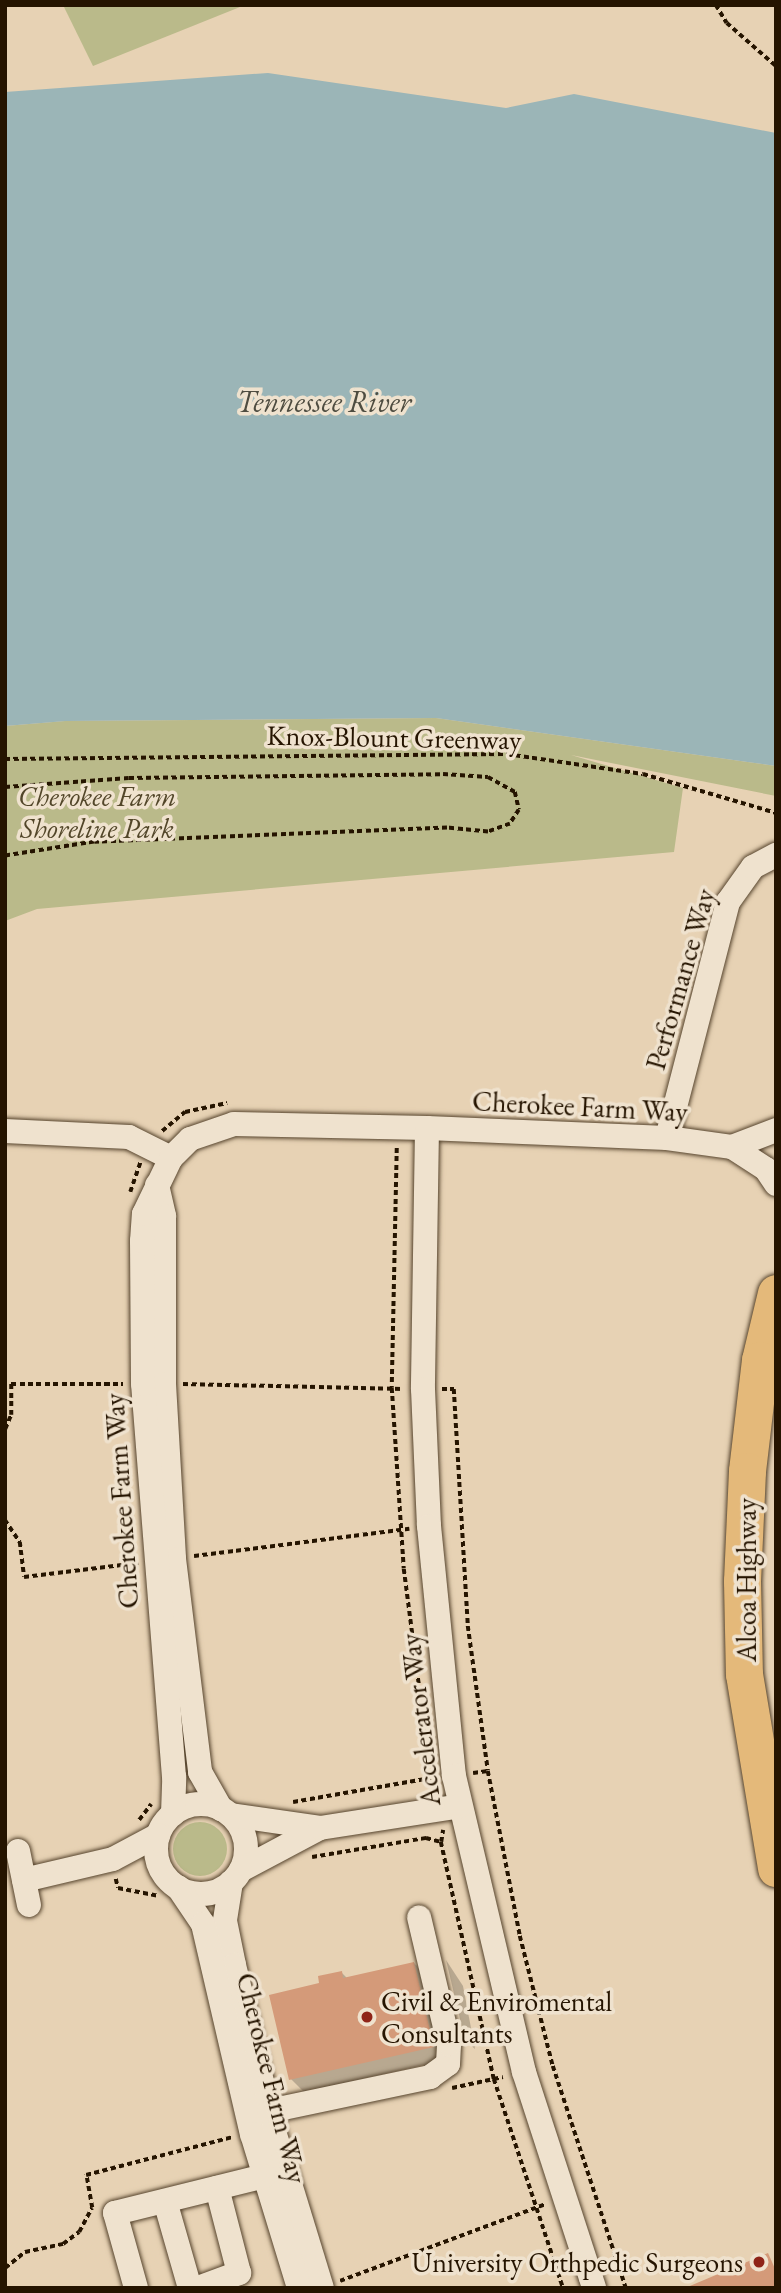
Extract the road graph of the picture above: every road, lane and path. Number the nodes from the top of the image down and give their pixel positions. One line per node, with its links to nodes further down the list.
1 (716, 5): 2 (path)
2 (776, 66)
3 (5, 760): 5 (path, Knox-Blount Greenway)
4 (5, 787): 7 (path)
5 (776, 813)
6 (776, 855): 13 (street, Performance Way)
7 (5, 856)
8 (237, 1103): 15 (path)
9 (401, 1127): 10 (street, Cherokee Farm Way); 15 (street, Cherokee Farm Way); 20 (path)
10 (427, 1128): 13 (street, Cherokee Farm Way); 21 (street, Accelerator Way)
11 (776, 1130): 14 (street, Cherokee Farm Way)
12 (5, 1131): 15 (street)
13 (667, 1138): 14 (street, Cherokee Farm Way)
14 (732, 1147): 16 (street, Cherokee Farm Way)
15 (161, 1152): 17 (path); 19 (street, Cherokee Farm Way)
16 (776, 1184)
17 (130, 1194)
18 (776, 1293): 36 (highway, Alcoa Highway)
19 (136, 1384): 20 (path); 22 (path); 26 (street, Cherokee Farm Way)
20 (392, 1388): 21 (path); 25 (path)
21 (423, 1389): 24 (street, Accelerator Way); 46 (path)
22 (5, 1429)
23 (5, 1520): 26 (path)
24 (429, 1527): 25 (path); 27 (street, Accelerator Way)
25 (400, 1530): 26 (path); 27 (path)
26 (146, 1562): 28 (street, Cherokee Farm Way); 29 (street, Cherokee Farm Way)
27 (450, 1807): 30 (street); 32 (path); 47 (street, Accelerator Way)
28 (226, 1812): 29 (street); 30 (street); 37 (street)
29 (173, 1814): 31 (street)
30 (320, 1828): 37 (street)
31 (158, 1835): 34 (street); 39 (street)
32 (441, 1842): 35 (path); 49 (path)
33 (18, 1851): 38 (street)
34 (113, 1859): 38 (street); 39 (street)
35 (299, 1859)
36 (776, 1868)
37 (236, 1876): 39 (street); 42 (street, Cherokee Farm Way)
38 (24, 1880): 40 (street)
39 (172, 1882): 44 (street, Cherokee Farm Way)
40 (29, 1905)
41 (419, 1917): 42 (street)
42 (269, 2111): 51 (street, Cherokee Farm Way)
43 (86, 2175): 50 (path)
44 (265, 2176): 45 (street); 55 (street, Cherokee Farm Way)
45 (218, 2188): 48 (street); 54 (street)
46 (591, 2189): 47 (path); 58 (path)
47 (562, 2198): 49 (path); 57 (street, Accelerator Way)
48 (164, 2201): 52 (street); 53 (street)
49 (534, 2209): 51 (path); 56 (path)
50 (5, 2268)
51 (328, 2286)
52 (136, 2288)
53 (190, 2288)
54 (198, 2288)
55 (299, 2288)
56 (563, 2288)
57 (594, 2288)
58 (626, 2288)

